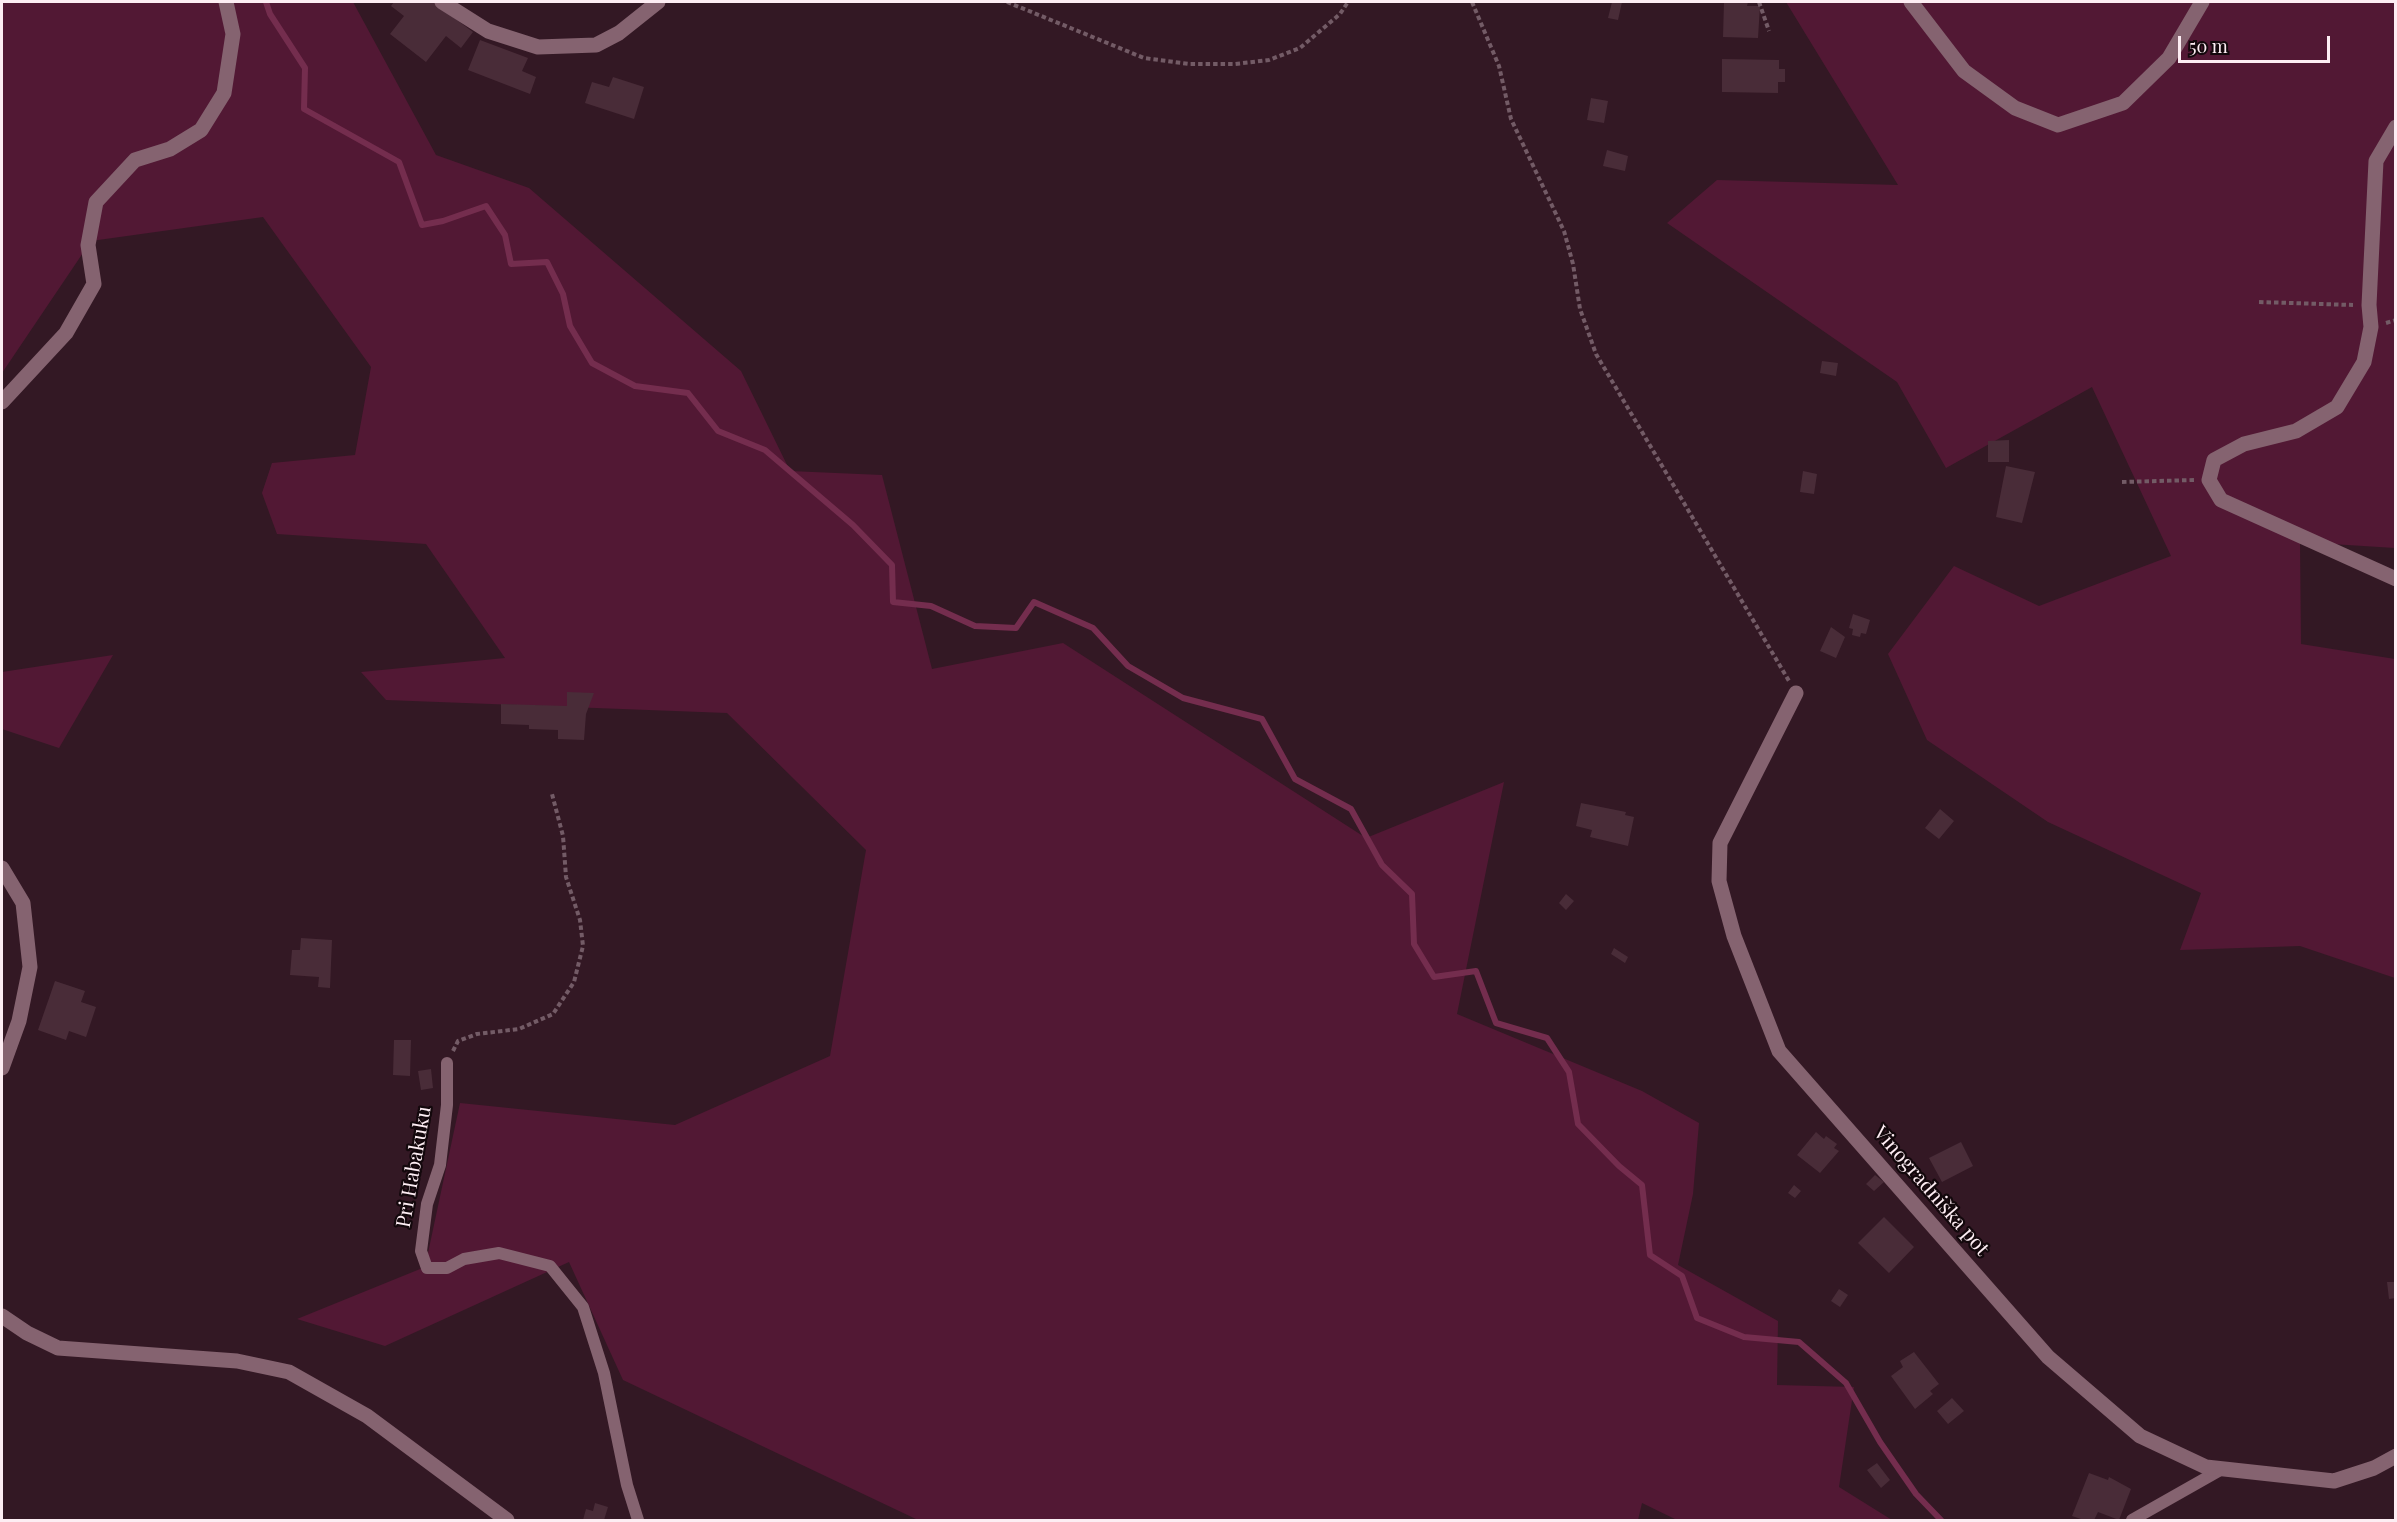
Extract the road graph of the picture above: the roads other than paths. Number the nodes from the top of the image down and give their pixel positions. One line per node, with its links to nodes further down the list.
1 (226, 2): 7 (street)
2 (442, 2): 3 (street)
3 (658, 2)
4 (1911, 2): 5 (street)
5 (2202, 2)
6 (2396, 127): 8 (street)
7 (2, 402)
8 (2396, 579)
9 (1796, 693): 15 (street, Vinogradniška pot)
10 (2, 868): 12 (street)
11 (447, 1063): 17 (lane, Pri Habakuku)
12 (2, 1068)
13 (2, 1316): 16 (street)
14 (2396, 1456): 15 (street, Vinogradniška pot)
15 (2222, 1469): 18 (lane)
16 (507, 1521)
17 (638, 1521)
18 (2132, 1521)

